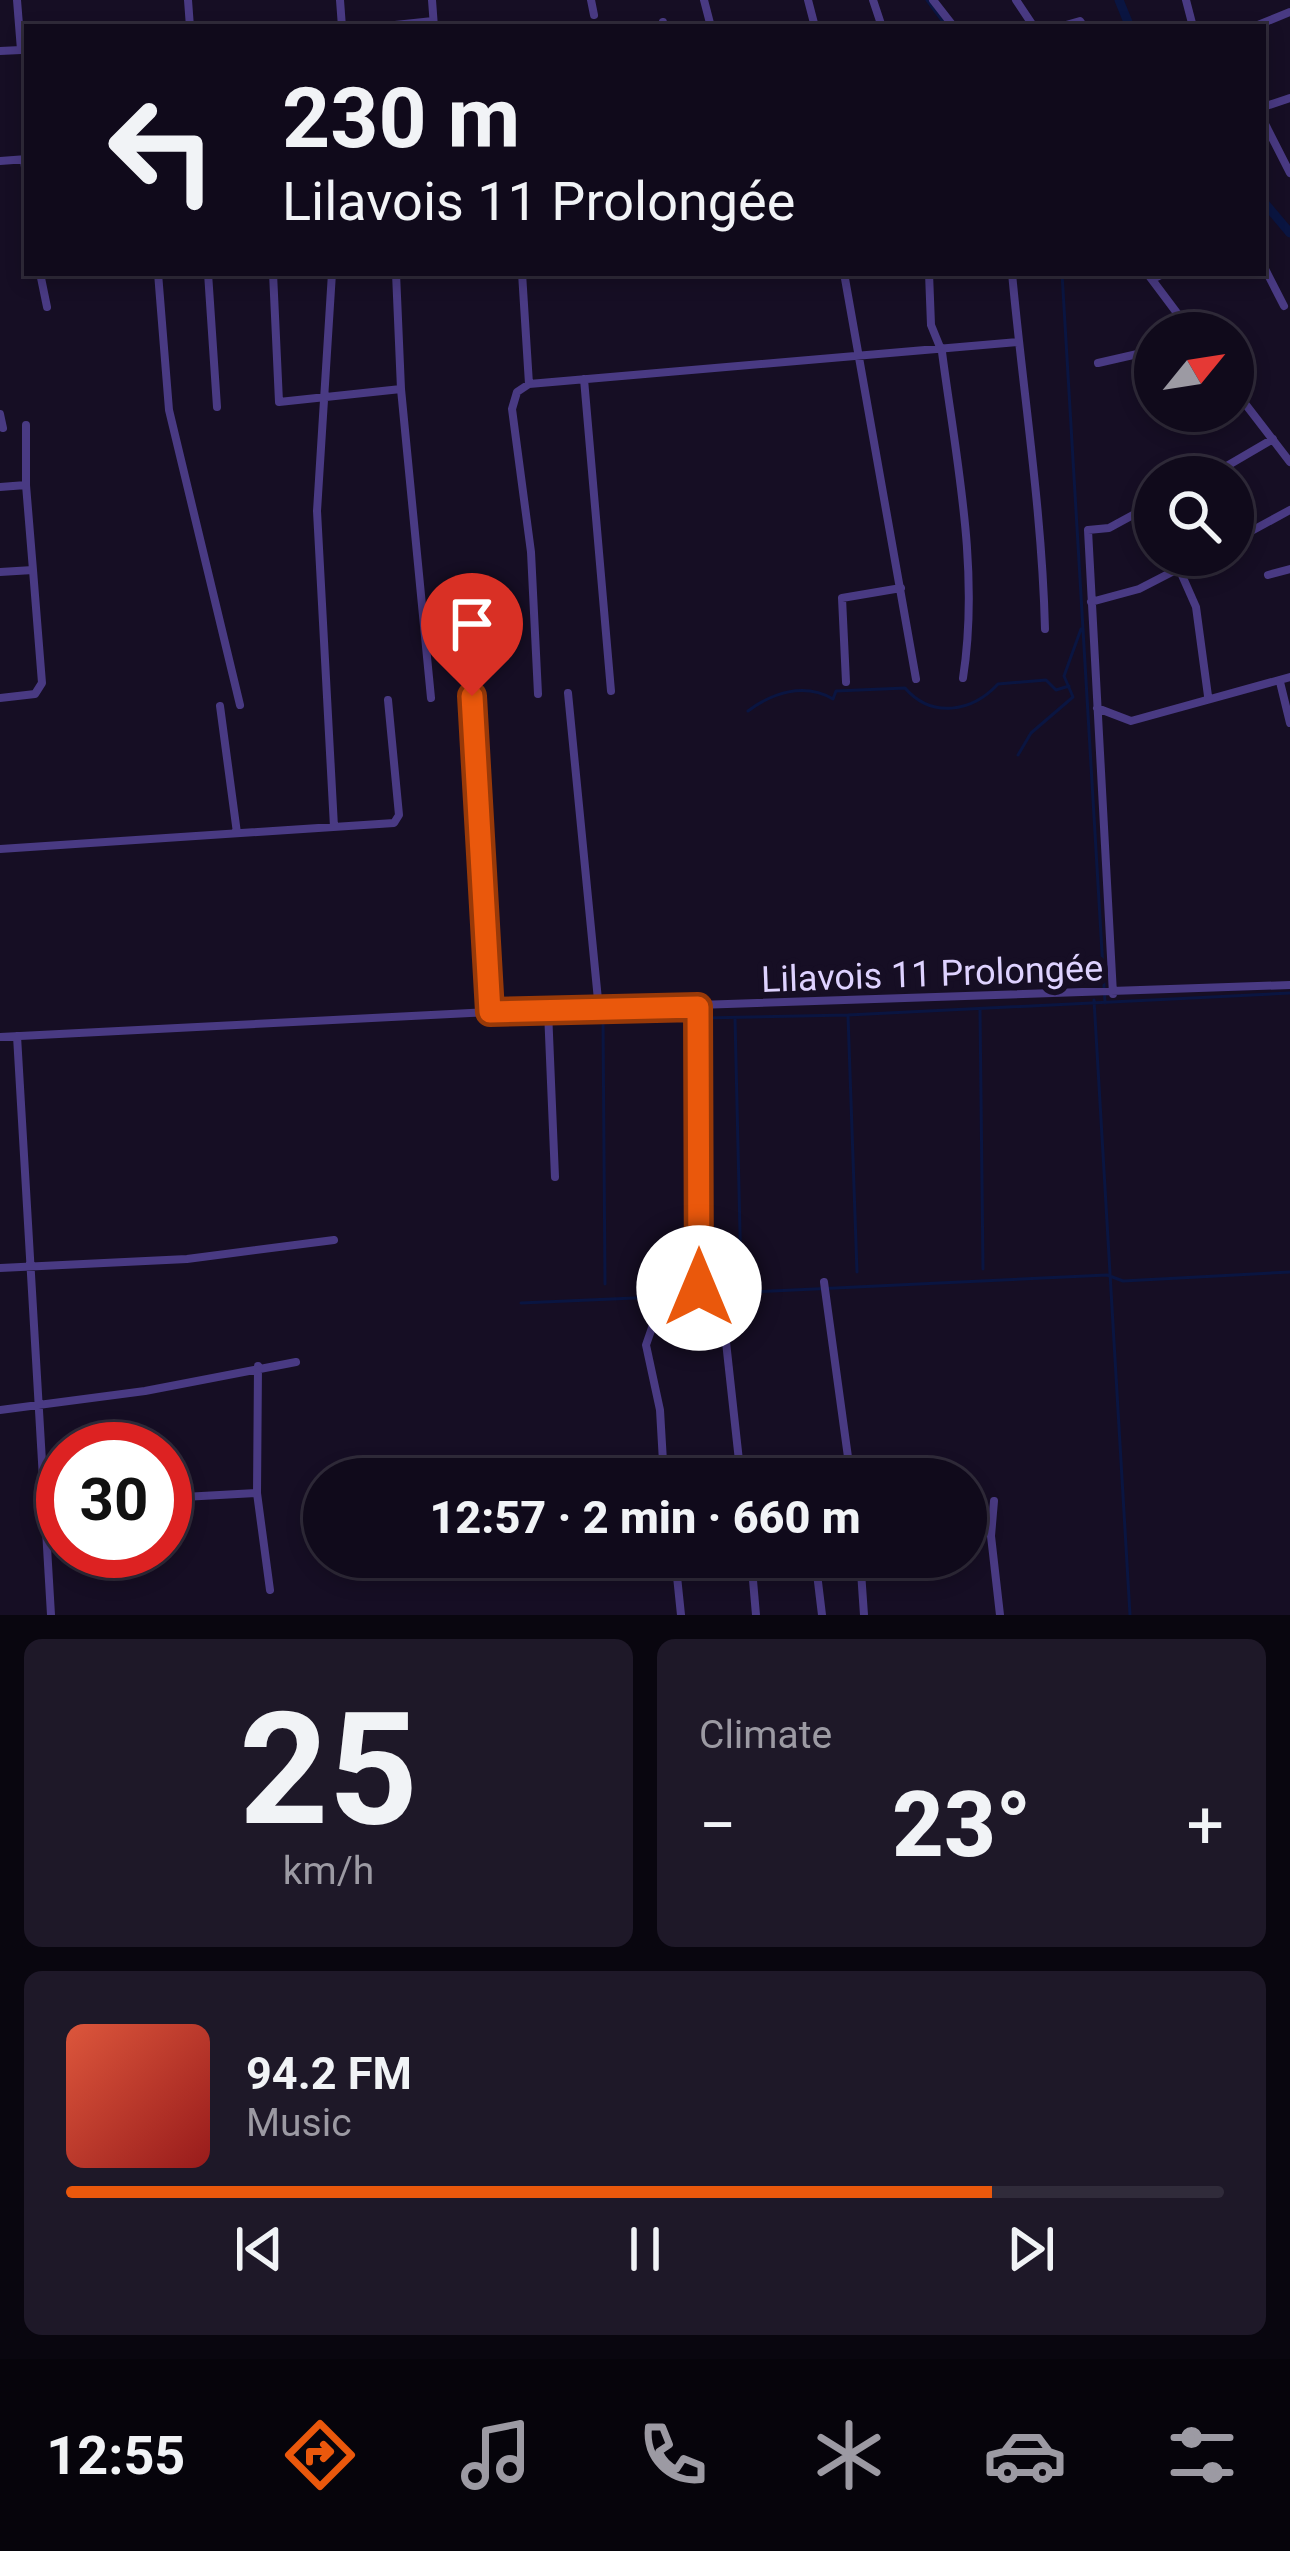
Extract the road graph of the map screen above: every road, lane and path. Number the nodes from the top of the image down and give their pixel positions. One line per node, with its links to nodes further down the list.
1 (17, 0): 10 (street)
2 (433, 0): 7 (street)
3 (591, 0): 6 (street)
4 (933, 0): 8 (street)
5 (1290, 12): 9 (street)
6 (594, 15)
7 (433, 24)
8 (952, 24)
9 (1260, 24)
10 (0, 51)
11 (1266, 126): 12 (street)
12 (1290, 173)
13 (1266, 271): 25 (street)
14 (41, 276): 26 (street)
15 (158, 276): 71 (street)
16 (208, 276): 37 (street)
17 (273, 276): 36 (street)
18 (332, 276): 36 (street)
19 (395, 276): 35 (street)
20 (522, 276): 34 (street)
21 (845, 276): 30 (street)
22 (929, 276): 29 (street)
23 (1012, 276): 28 (street)
24 (1150, 276): 27 (street)
25 (1283, 306)
26 (47, 307)
27 (1177, 312)
28 (1018, 342): 29 (street); 58 (street)
29 (943, 352): 30 (street); 59 (street)
30 (858, 353): 33 (street); 56 (street)
31 (1134, 355): 32 (street)
32 (1098, 364)
33 (584, 379): 34 (street); 63 (street)
34 (529, 384): 65 (street)
35 (401, 389): 36 (street); 69 (street)
36 (327, 395): 75 (street)
37 (217, 407)
38 (0, 414): 41 (street)
39 (1254, 415): 42 (street)
40 (26, 424): 45 (street)
41 (3, 428)
42 (1273, 439): 43 (street); 44 (street)
43 (1244, 456)
44 (1290, 462)
45 (26, 484): 46 (street); 51 (street)
46 (0, 487)
47 (1290, 510): 49 (street)
48 (1134, 514): 57 (street)
49 (1254, 530)
50 (1290, 569): 53 (street)
51 (33, 571): 52 (street); 68 (street)
52 (0, 572)
53 (1268, 575)
54 (1163, 576): 57 (street)
55 (1181, 576): 67 (street)
56 (901, 588): 60 (street); 62 (street)
57 (1091, 602): 73 (street)
58 (1046, 629)
59 (963, 677)
60 (916, 680)
61 (1285, 680): 67 (street); 74 (street)
62 (846, 682)
63 (611, 691)
64 (568, 693): 81 (street)
65 (538, 694)
66 (472, 696): 83 (street)
67 (1208, 696): 73 (street)
68 (0, 698)
69 (431, 698)
70 (388, 700): 75 (street)
71 (240, 705)
72 (220, 706): 76 (street)
73 (1097, 708): 79 (street)
74 (1290, 723)
75 (334, 827): 76 (street)
76 (237, 833): 77 (street)
77 (0, 849)
78 (1290, 985): 79 (street, Lilavois 11 Prolongée)
79 (1113, 994): 80 (street, Lilavois 11 Prolongée)
80 (698, 1007): 81 (street, Lilavois 11 Prolongée); 91 (street)
81 (598, 1010): 82 (street, Lilavois 11 Prolongée)
82 (548, 1011): 83 (street, Lilavois 11 Prolongée); 86 (street)
83 (490, 1012): 84 (street, Lilavois 11 Prolongée)
84 (16, 1036): 85 (street, Lilavois 11 Prolongée); 88 (street)
85 (0, 1037)
86 (555, 1177)
87 (334, 1240): 88 (street)
88 (27, 1267): 89 (street); 96 (street)
89 (0, 1268)
90 (824, 1282): 101 (street)
91 (699, 1288)
92 (720, 1288): 100 (street)
93 (665, 1290): 99 (street)
94 (296, 1362): 95 (street)
95 (258, 1366): 96 (street); 102 (street)
96 (36, 1403): 97 (street); 98 (street)
97 (0, 1410)
98 (38, 1422)
99 (662, 1458)
100 (739, 1458)
101 (848, 1458)
102 (256, 1493): 103 (street); 110 (street)
103 (192, 1497)
104 (994, 1501): 116 (street)
105 (50, 1578): 111 (street)
106 (677, 1578): 112 (street)
107 (753, 1578): 113 (street)
108 (818, 1578): 114 (street)
109 (861, 1578): 115 (street)
110 (270, 1590)
111 (51, 1615)
112 (681, 1615)
113 (756, 1615)
114 (822, 1615)
115 (864, 1615)
116 (1000, 1615)

